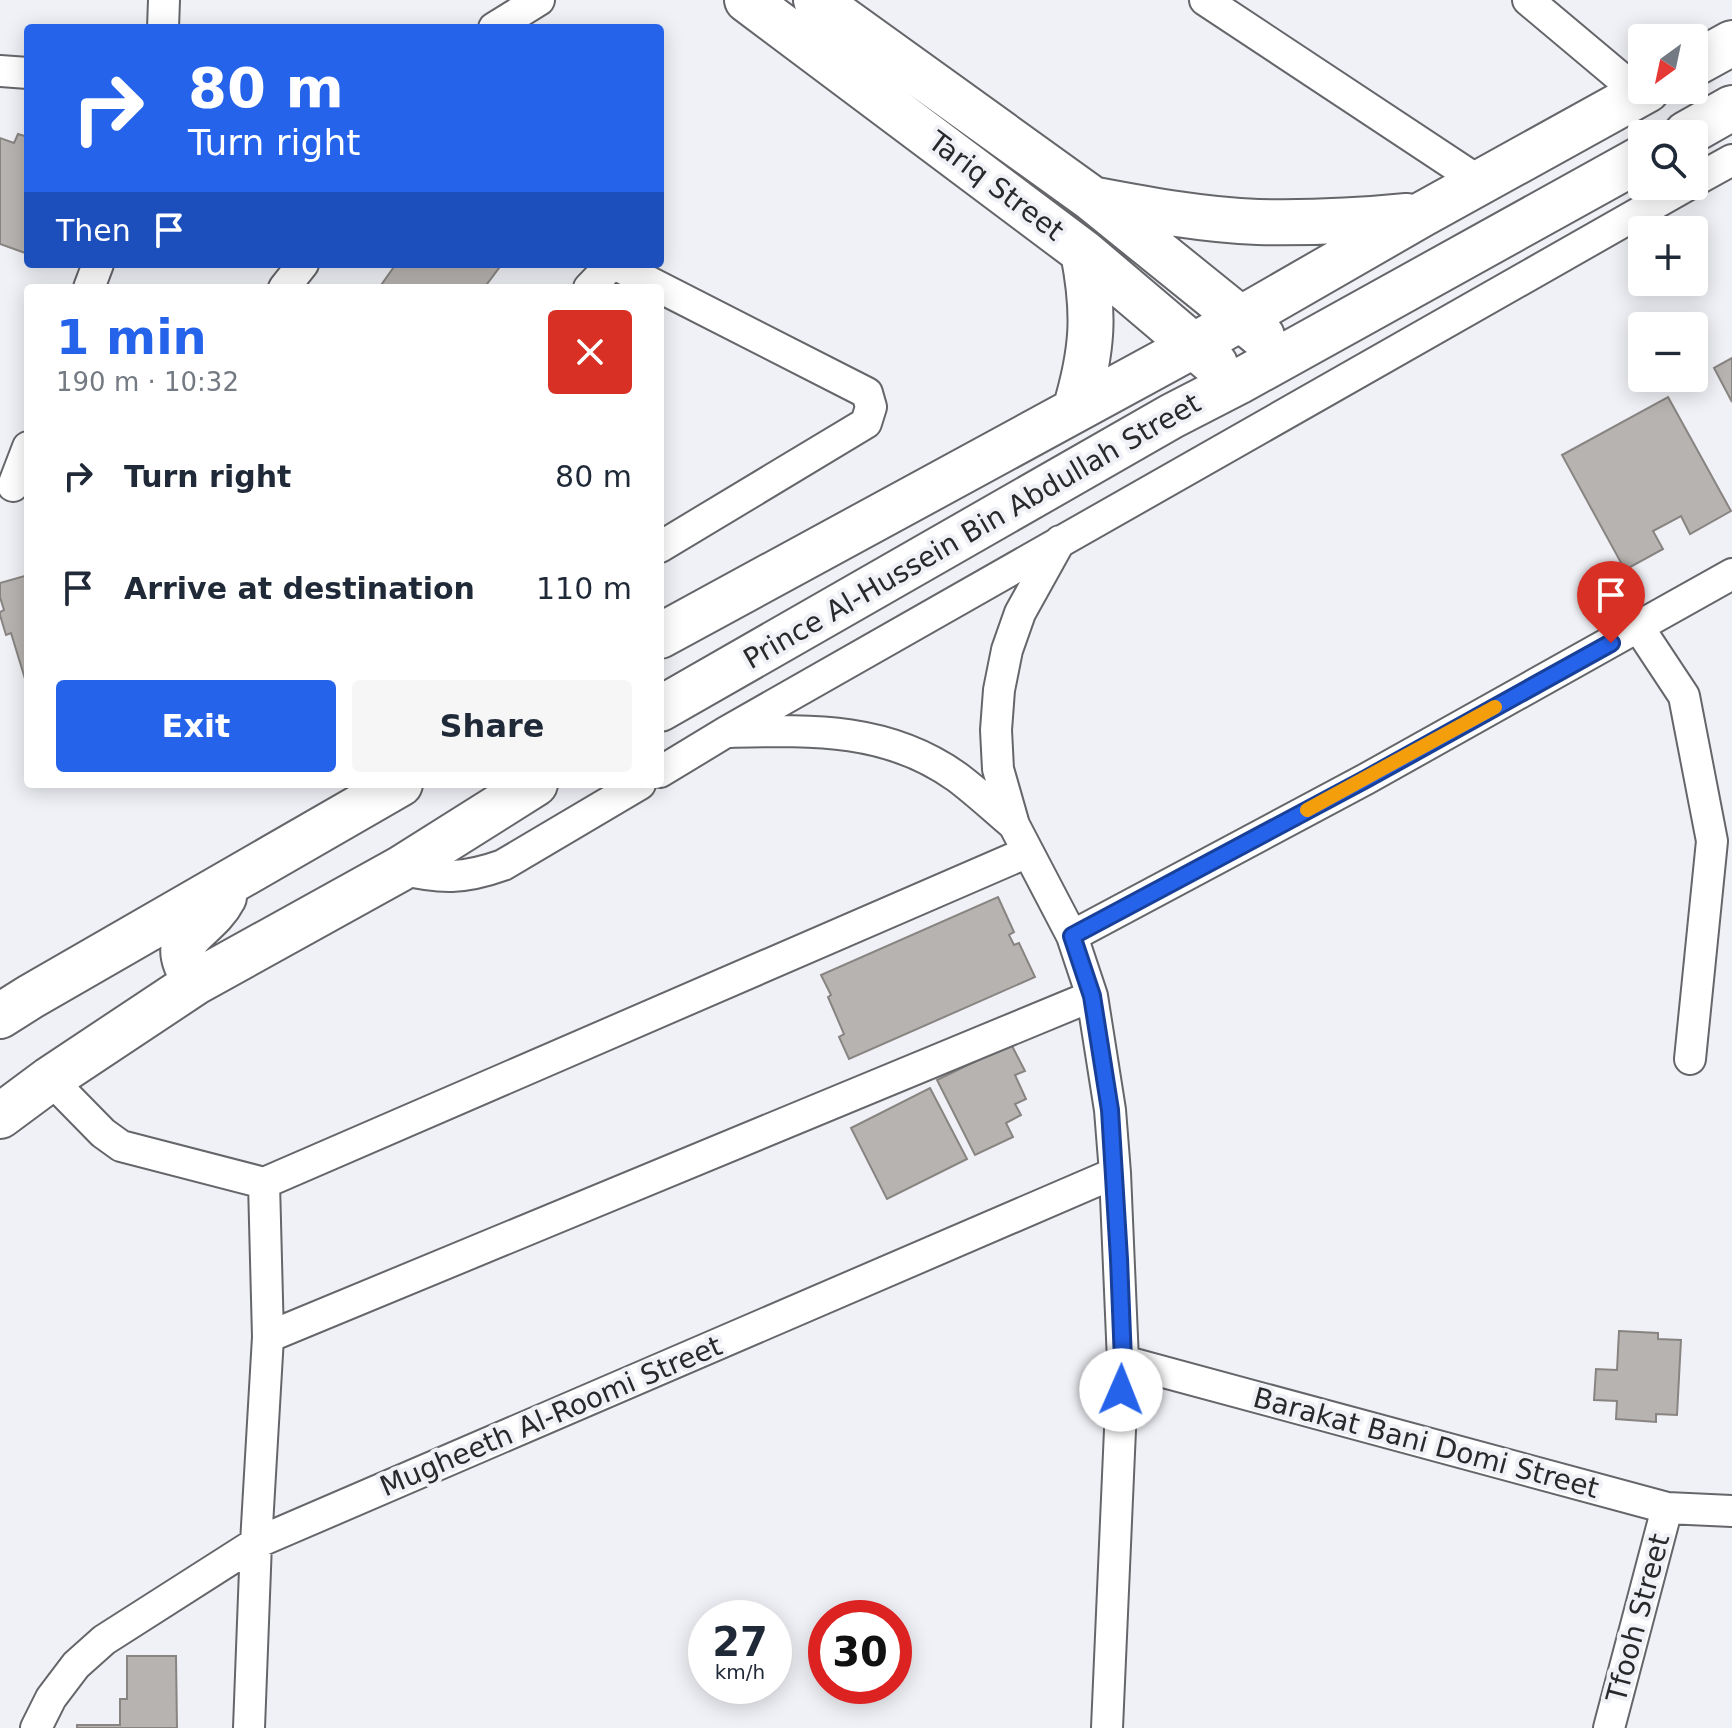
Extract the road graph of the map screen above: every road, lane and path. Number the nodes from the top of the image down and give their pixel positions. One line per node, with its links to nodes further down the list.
1 (164, 0): 8 (street)
2 (493, 0): 9 (street)
3 (539, 0): 10 (street)
4 (747, 0): 26 (main road, Tariq Street)
5 (816, 0): 23 (main road, Tariq Street)
6 (1205, 0): 22 (street)
7 (1528, 0): 15 (street)
8 (163, 24)
9 (484, 24)
10 (500, 24)
11 (1732, 43): 12 (main road)
12 (1708, 56)
13 (0, 71): 14 (street)
14 (24, 73)
15 (1628, 79)
16 (1628, 101): 22 (main road, Prince Al-Hussein Bin Abdullah Street)
17 (1732, 108): 18 (main road)
18 (1708, 122)
19 (1732, 160): 21 (street)
20 (1628, 166): 36 (main road, Prince Al-Hussein Bin Abdullah Street)
21 (1708, 173)
22 (1480, 182): 25 (main road, Prince Al-Hussein Bin Abdullah Street)
23 (1091, 198): 25 (main road); 34 (main road, Tariq Street)
24 (1661, 200): 41 (street)
25 (1421, 215): 34 (main road, Prince Al-Hussein Bin Abdullah Street)
26 (1083, 252): 35 (main road, Tariq Street); 38 (main road)
27 (300, 268): 30 (street)
28 (609, 268): 31 (street)
29 (621, 268): 32 (street)
30 (287, 284)
31 (593, 284)
32 (652, 284)
33 (664, 290): 42 (street)
34 (1241, 318): 35 (main road, Prince Al-Hussein Bin Abdullah Street); 36 (main road, Tariq Street)
35 (1193, 346): 37 (main road, Tariq Street); 38 (main road, Prince Al-Hussein Bin Abdullah Street)
36 (1285, 355): 37 (main road, Prince Al-Hussein Bin Abdullah Street)
37 (1238, 382): 46 (main road, Prince Al-Hussein Bin Abdullah Street)
38 (1075, 410): 45 (main road, Prince Al-Hussein Bin Abdullah Street)
39 (24, 458): 40 (street)
40 (14, 486)
41 (1060, 541): 47 (street); 52 (street)
42 (664, 545)
43 (1732, 574): 44 (street)
44 (1639, 628): 53 (street); 57 (street)
45 (664, 634)
46 (664, 707)
47 (726, 732): 48 (street); 52 (street)
48 (664, 770)
49 (393, 788): 56 (main road)
50 (529, 788): 55 (main road)
51 (633, 788): 55 (street)
52 (1014, 825): 54 (street)
53 (1722, 842): 61 (street)
54 (1028, 852): 57 (street); 65 (street)
55 (400, 869): 58 (main road)
56 (231, 880): 58 (main road); 60 (main road)
57 (1072, 936): 59 (street)
58 (196, 982): 62 (main road)
59 (1092, 996): 64 (street); 66 (street)
60 (0, 1016)
61 (1690, 1059)
62 (50, 1079): 63 (main road); 65 (street)
63 (0, 1116)
64 (1115, 1173): 67 (street); 70 (street, Mugheeth Al-Roomi Street)
65 (264, 1183): 66 (street)
66 (268, 1337): 70 (street)
67 (1123, 1361): 68 (street, Barakat Bani Domi Street); 74 (street)
68 (1667, 1508): 69 (street, Barakat Bani Domi Street); 71 (street, Tfooh Street)
69 (1732, 1511)
70 (256, 1543): 72 (street, Mugheeth Al-Roomi Street); 73 (street)
71 (1618, 1725)
72 (36, 1728)
73 (249, 1728)
74 (1107, 1728)

